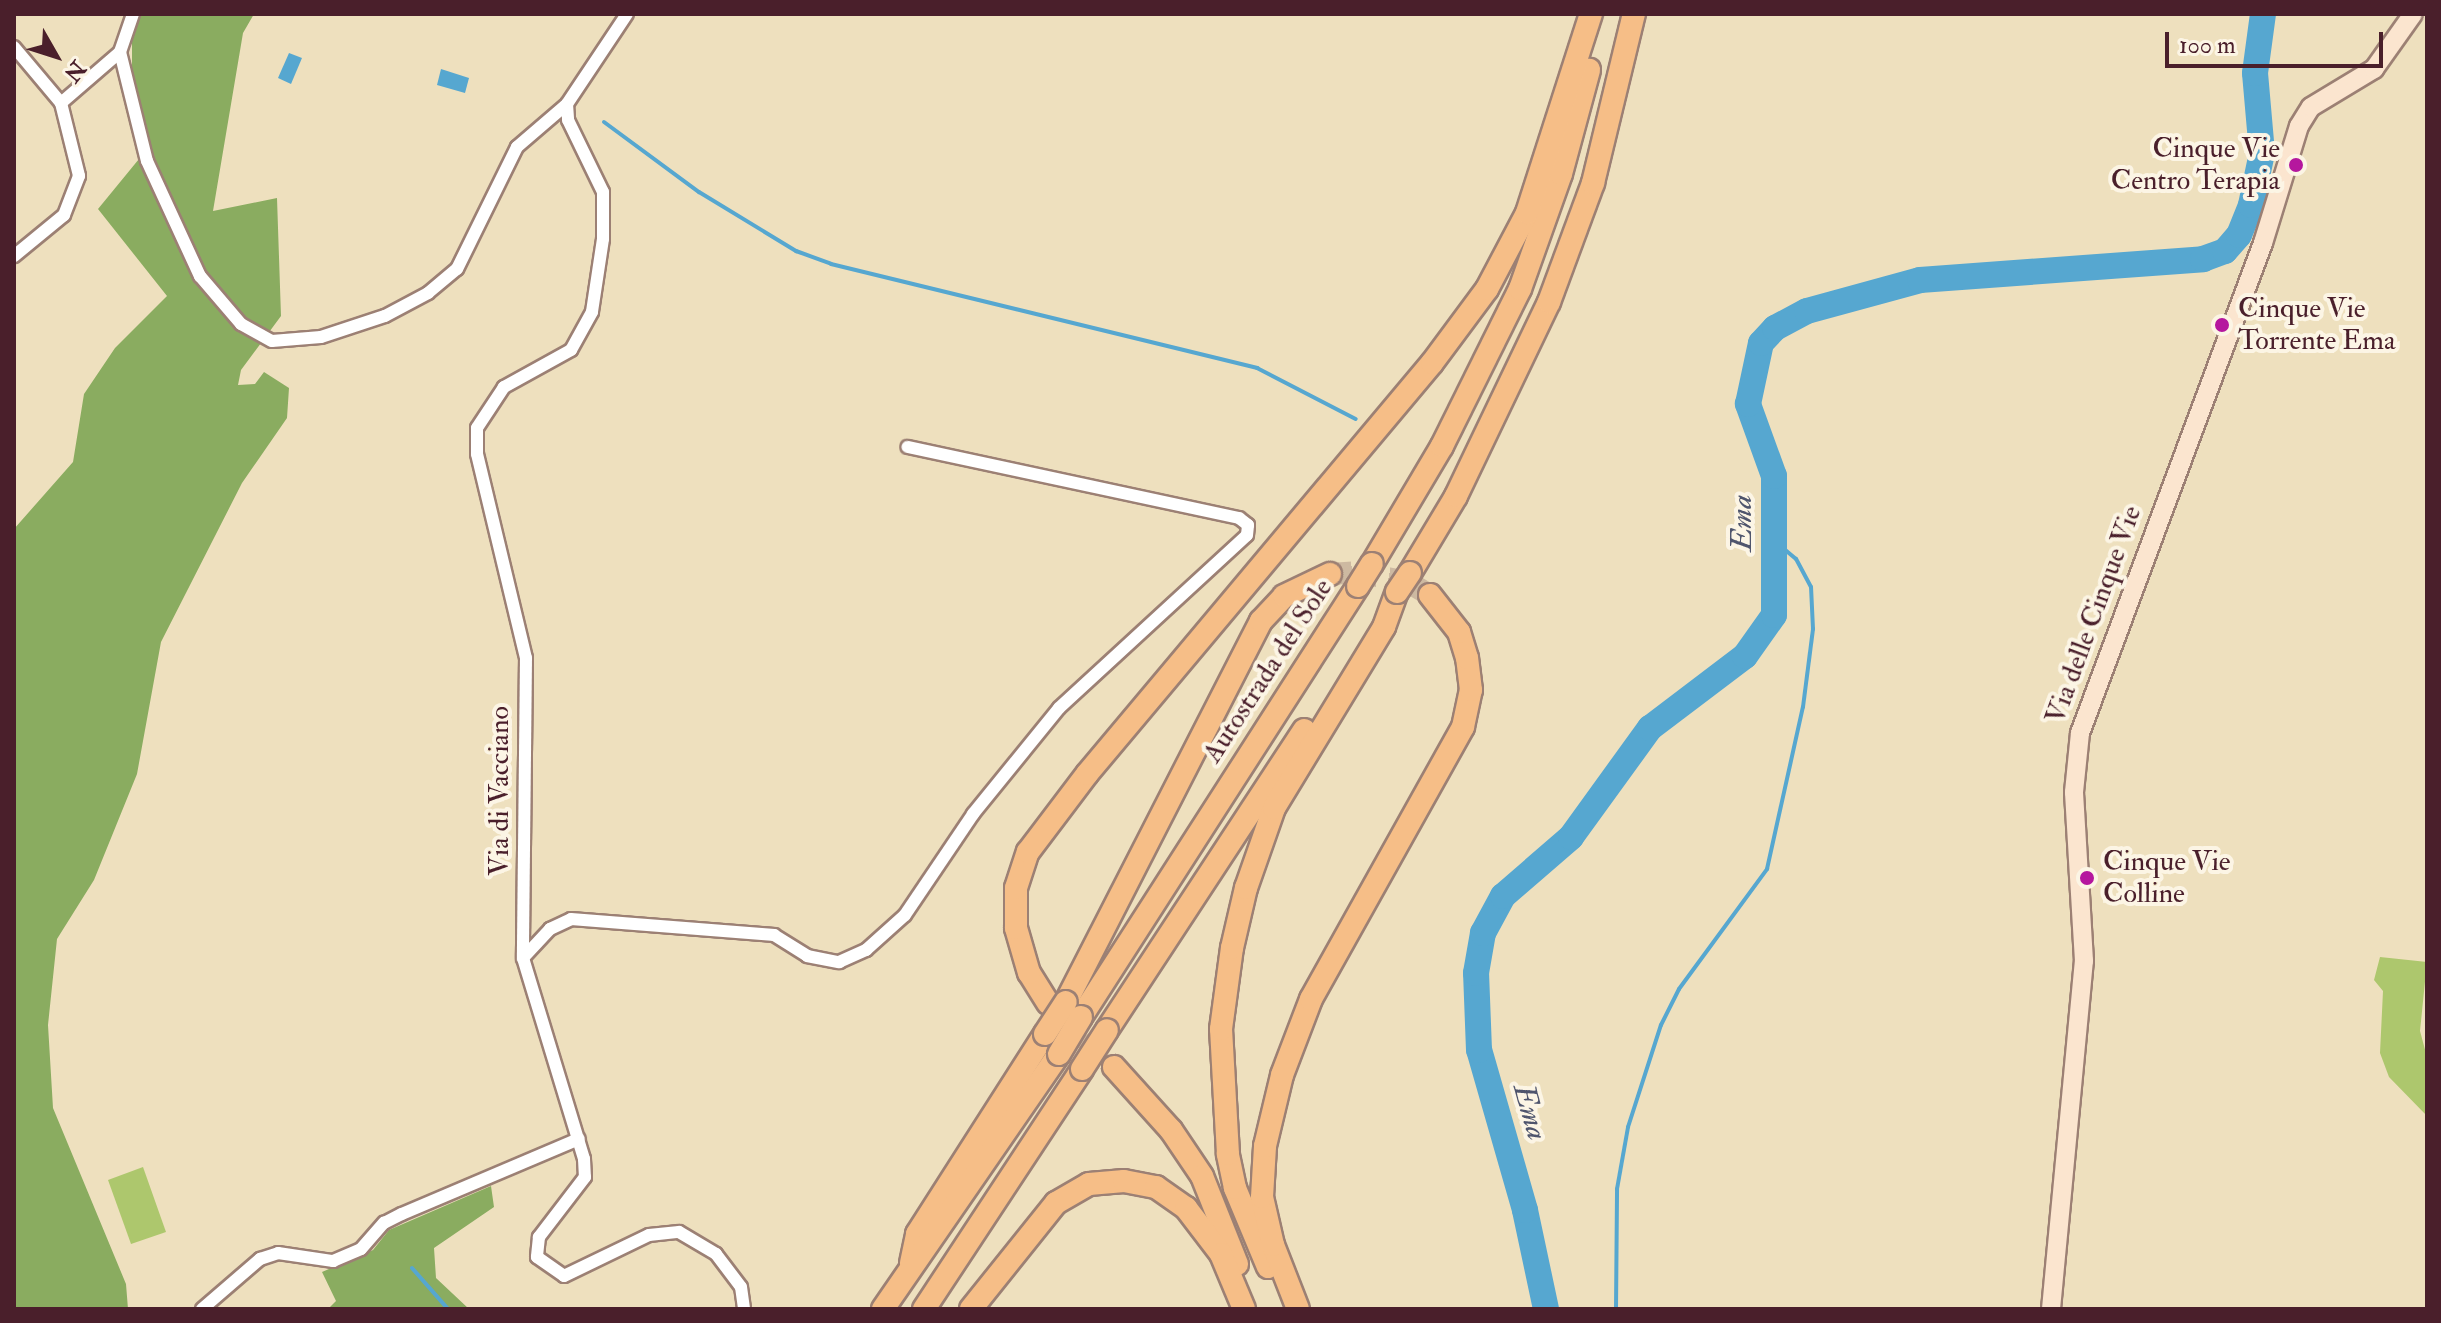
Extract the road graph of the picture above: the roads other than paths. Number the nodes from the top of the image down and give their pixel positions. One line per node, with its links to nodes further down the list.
1 (133, 14): 8 (street)
2 (627, 14): 10 (street)
3 (1591, 14): 17 (highway)
4 (1600, 14): 17 (highway, Autostrada del Sole, bridge)
5 (1634, 14): 14 (highway, bridge)
6 (2413, 14): 28 (street, Via delle Cinque Vie)
7 (14, 47): 9 (street)
8 (120, 52): 9 (street); 10 (street)
9 (61, 103): 11 (street)
10 (567, 104): 16 (street, Via di Vacciano)
11 (14, 256)
12 (908, 447): 16 (street)
13 (1330, 574): 17 (highway)
14 (1397, 592): 24 (highway, bridge); 27 (highway)
15 (1430, 595): 27 (highway)
16 (523, 958): 19 (street, Via di Vacciano)
17 (1065, 1007): 20 (highway, bridge); 20 (highway, Autostrada del Sole, bridge)
18 (1114, 1067): 26 (highway)
19 (579, 1139): 21 (street); 22 (street, Via di Vacciano)
20 (907, 1277): 23 (highway, Autostrada del Sole)
21 (202, 1309)
22 (744, 1309)
23 (883, 1309)
24 (924, 1309)
25 (971, 1309): 26 (highway)
26 (1246, 1309)
27 (1296, 1309)
28 (2051, 1309)

